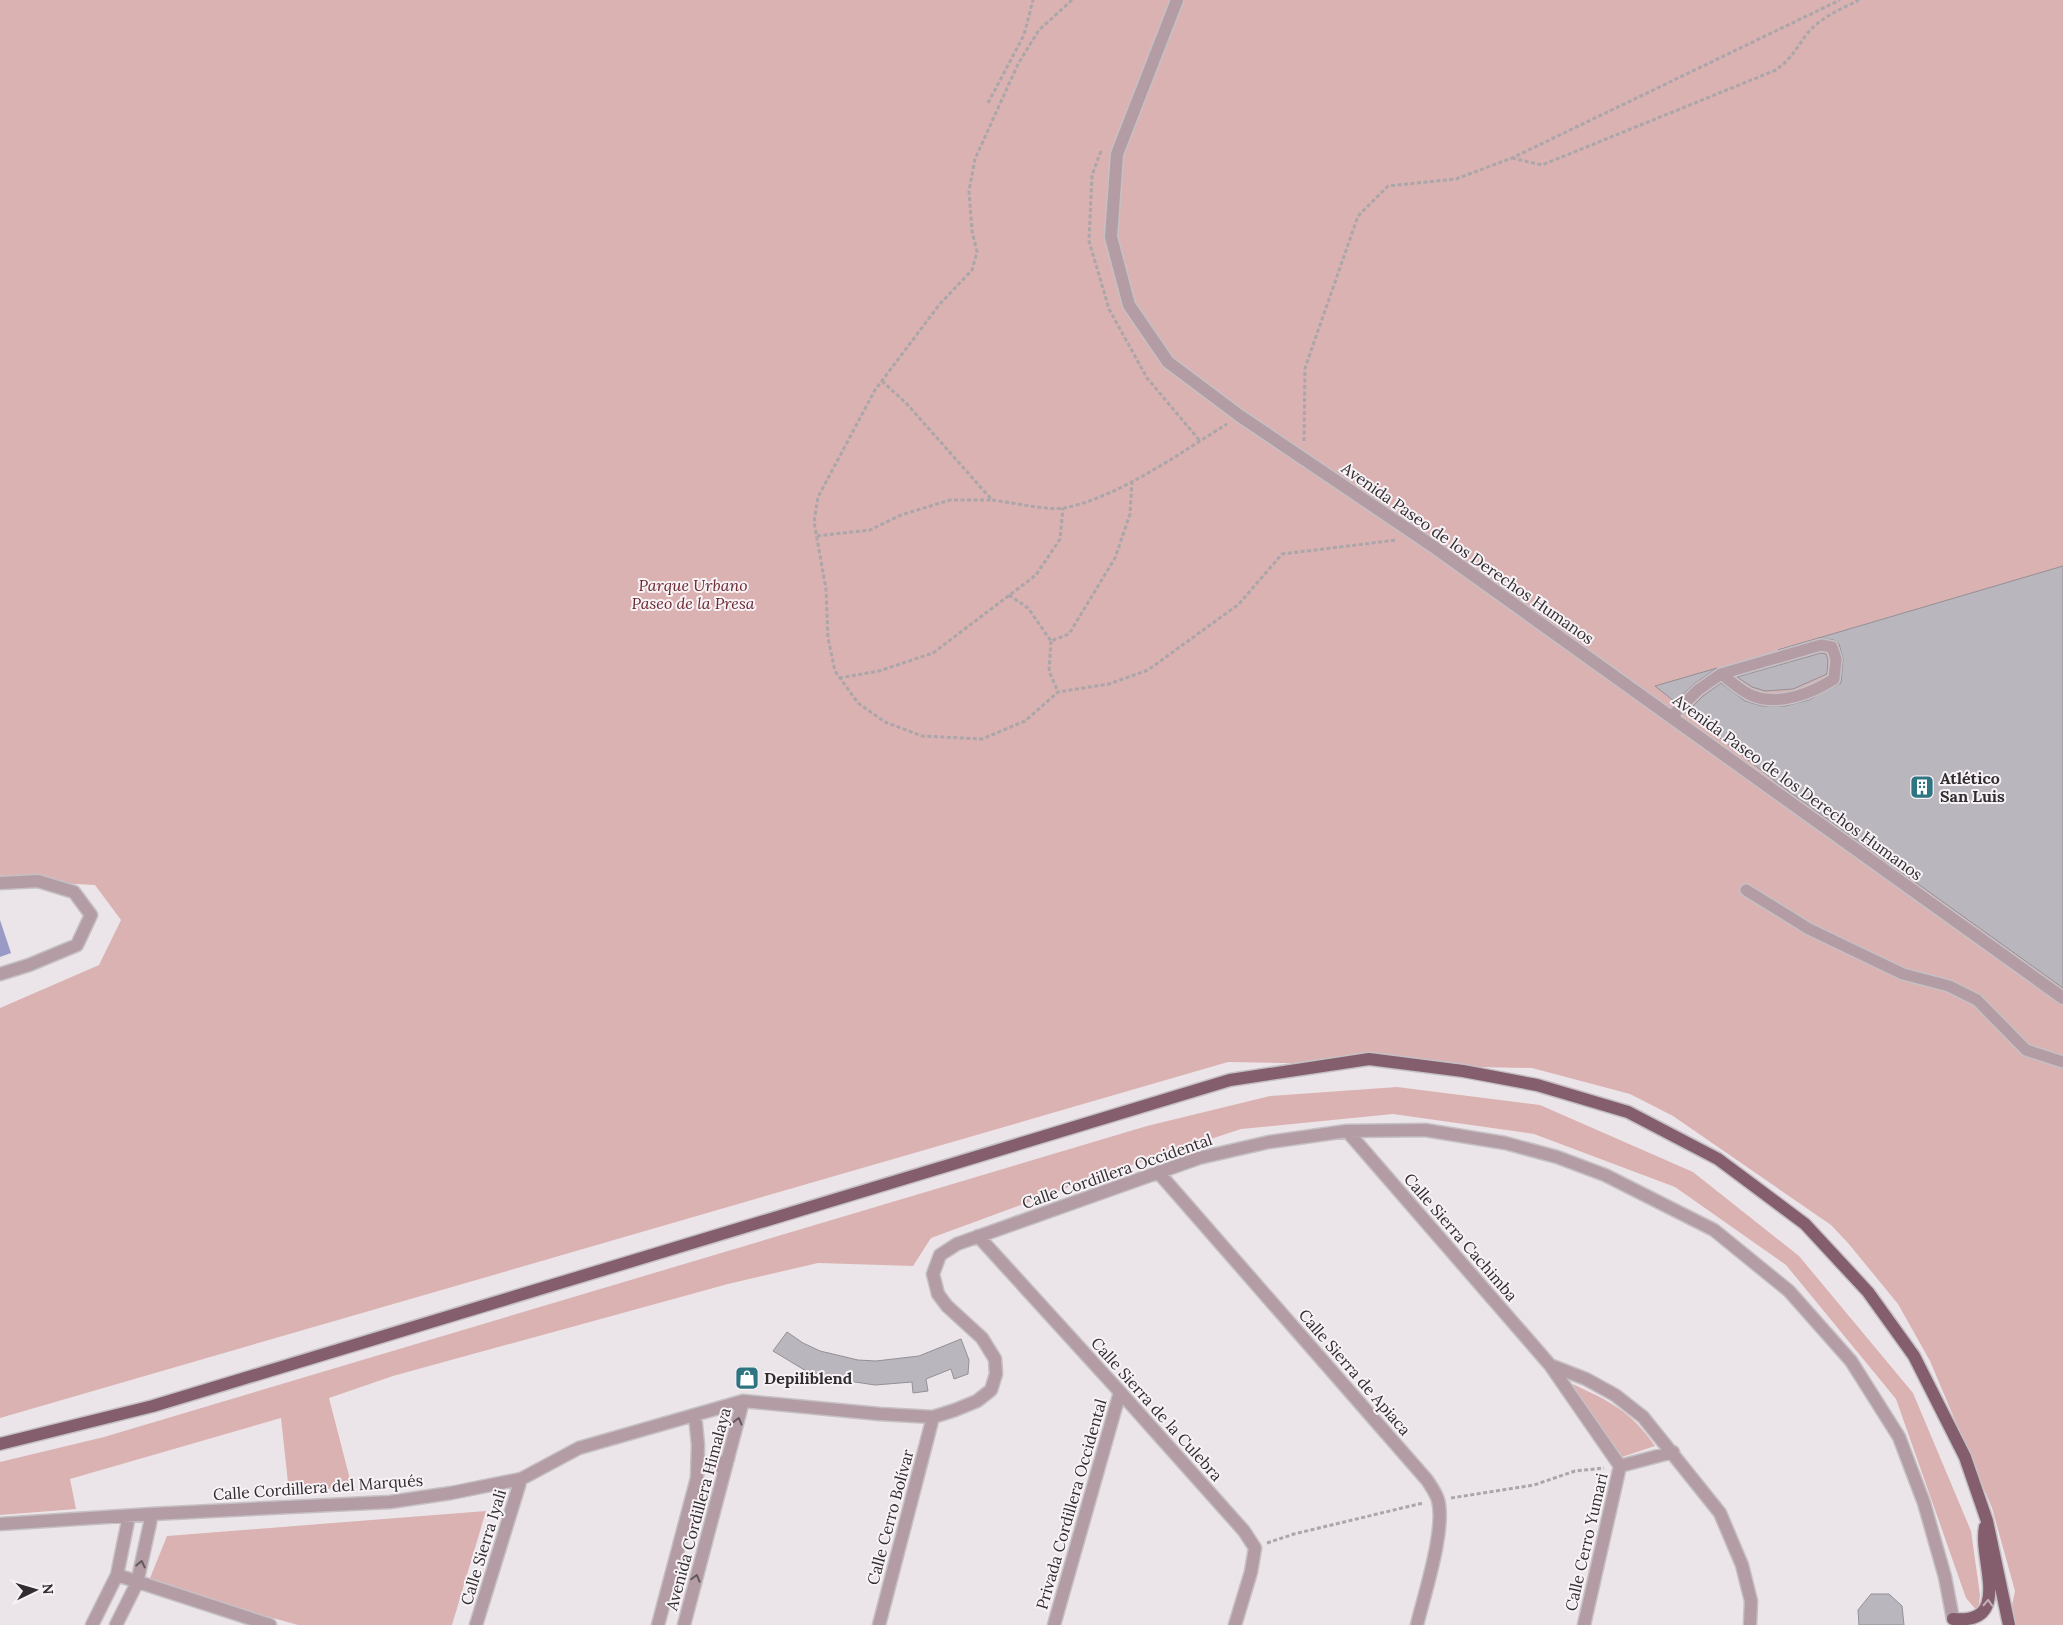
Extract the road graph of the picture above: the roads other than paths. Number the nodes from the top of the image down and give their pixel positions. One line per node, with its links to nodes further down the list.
1 (1177, 0): 3 (street, Avenida Paseo de los Derechos Humanos)
2 (1721, 674): 2 (lane); 3 (lane)
3 (1672, 716): 7 (street, Avenida Paseo de los Derechos Humanos)
4 (0, 883): 6 (street)
5 (1746, 890): 8 (lane)
6 (0, 974)
7 (2063, 998)
8 (2063, 1062)
9 (1347, 1131): 10 (street, Calle Cordillera Occidental); 12 (street, Calle Sierra Cachimba); 29 (street, Calle Cordillera Occidental)
10 (1158, 1172): 11 (street, Calle Cordillera Occidental); 39 (street, Calle Sierra de Apiaca)
11 (978, 1236): 13 (street, Calle Sierra de la Culebra); 16 (street, Calle Cordillera Occidental)
12 (1550, 1365): 18 (street, Calle Sierra Cachimba); 21 (street, Calle Sierra Cachimba)
13 (1120, 1392): 37 (street, Privada Cordillera Occidental); 38 (street, Calle Sierra de la Culebra)
14 (743, 1401): 15 (street, Calle Cordillera del Marqués); 16 (street, Calle Cordillera Occidental); 20 (street, Avenida Cordillera Himalaya, one-way to 14)
15 (695, 1415): 19 (street, Avenida Cordillera Himalaya); 22 (street, Calle Cordillera del Marqués)
16 (933, 1417): 36 (street, Calle Cerro Bolívar)
17 (0, 1444): 25 (main road)
18 (1673, 1452): 21 (street); 41 (street, Calle Sierra Cachimba)
19 (698, 1460): 20 (street); 34 (street, Avenida Cordillera Himalaya)
20 (728, 1460): 35 (street, Avenida Cordillera Himalaya, one-way to 20)
21 (1620, 1466): 40 (street, Calle Cerro Yumari)
22 (521, 1479): 23 (street, Calle Cordillera del Marqués); 33 (street, Calle Sierra Iyali)
23 (152, 1514): 24 (street, Calle Cordillera del Marqués); 28 (street, one-way to 23)
24 (129, 1516): 26 (street, Calle Cordillera del Marqués); 27 (street)
25 (1987, 1521): 29 (main road, one-way to 25); 42 (main road)
26 (0, 1524)
27 (117, 1575): 28 (street); 30 (street)
28 (137, 1583): 31 (street); 32 (street)
29 (1953, 1619)
30 (92, 1625)
31 (116, 1625)
32 (270, 1625)
33 (476, 1625)
34 (658, 1625)
35 (684, 1625)
36 (879, 1625)
37 (1054, 1625)
38 (1235, 1625)
39 (1416, 1625)
40 (1584, 1625)
41 (1750, 1625)
42 (2009, 1625)

